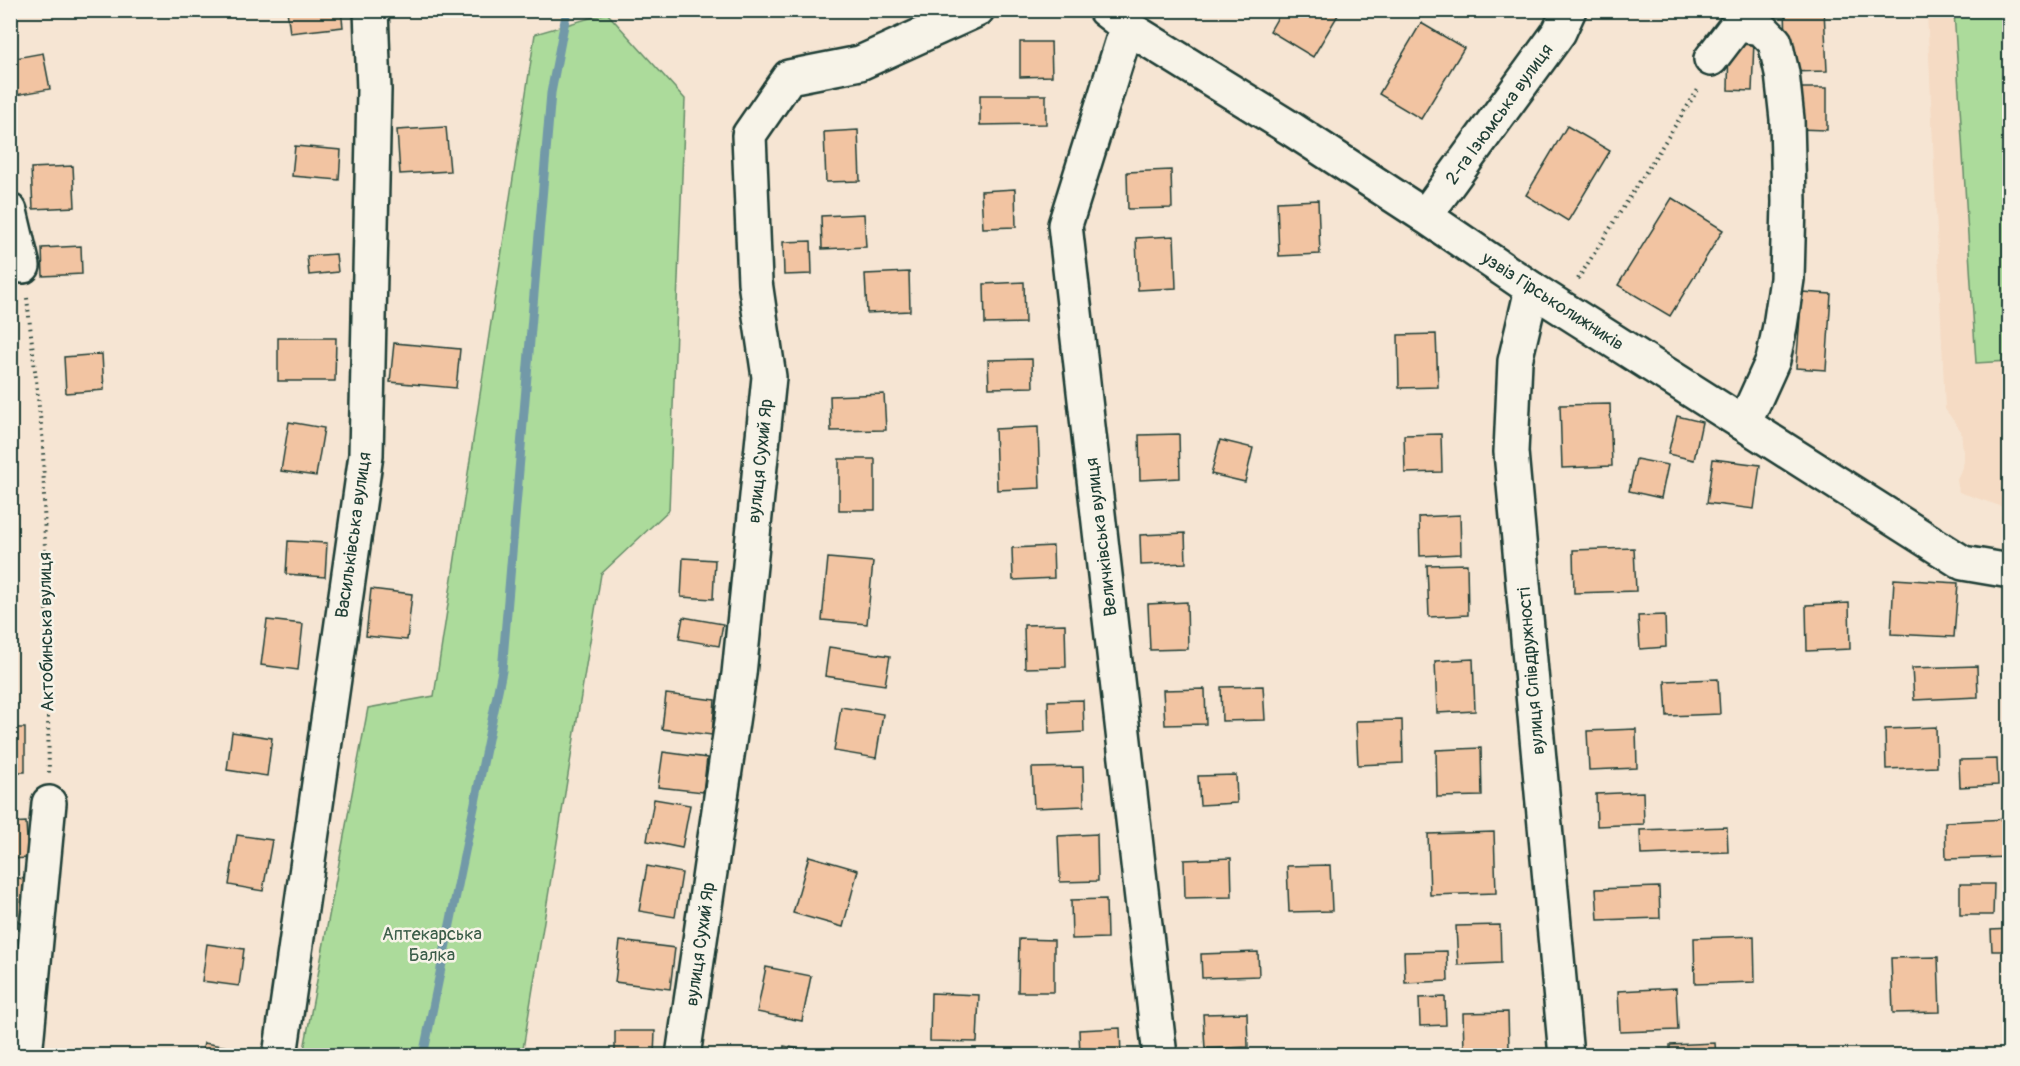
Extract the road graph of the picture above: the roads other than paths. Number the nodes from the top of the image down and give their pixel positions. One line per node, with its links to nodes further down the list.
1 (371, 10): 14 (street, Васильківська вулиця)
2 (977, 10): 15 (street, вулиця Сухий Яр)
3 (1569, 10): 7 (street, 2-га Ізюмська вулиця)
4 (1116, 19): 7 (street, узвіз Гірськолижників); 16 (street, Величківська вулиця)
5 (1712, 59): 10 (street)
6 (10, 211): 8 (street)
7 (1425, 216): 9 (street, узвіз Гірськолижників)
8 (23, 266)
9 (1532, 288): 10 (street, узвіз Гірськолижників); 17 (street, вулиця Співдружності)
10 (1744, 424): 11 (street, узвіз Гірськолижників)
11 (2010, 571)
12 (49, 803): 13 (street)
13 (25, 1056)
14 (280, 1056)
15 (683, 1056)
16 (1160, 1056)
17 (1566, 1056)

